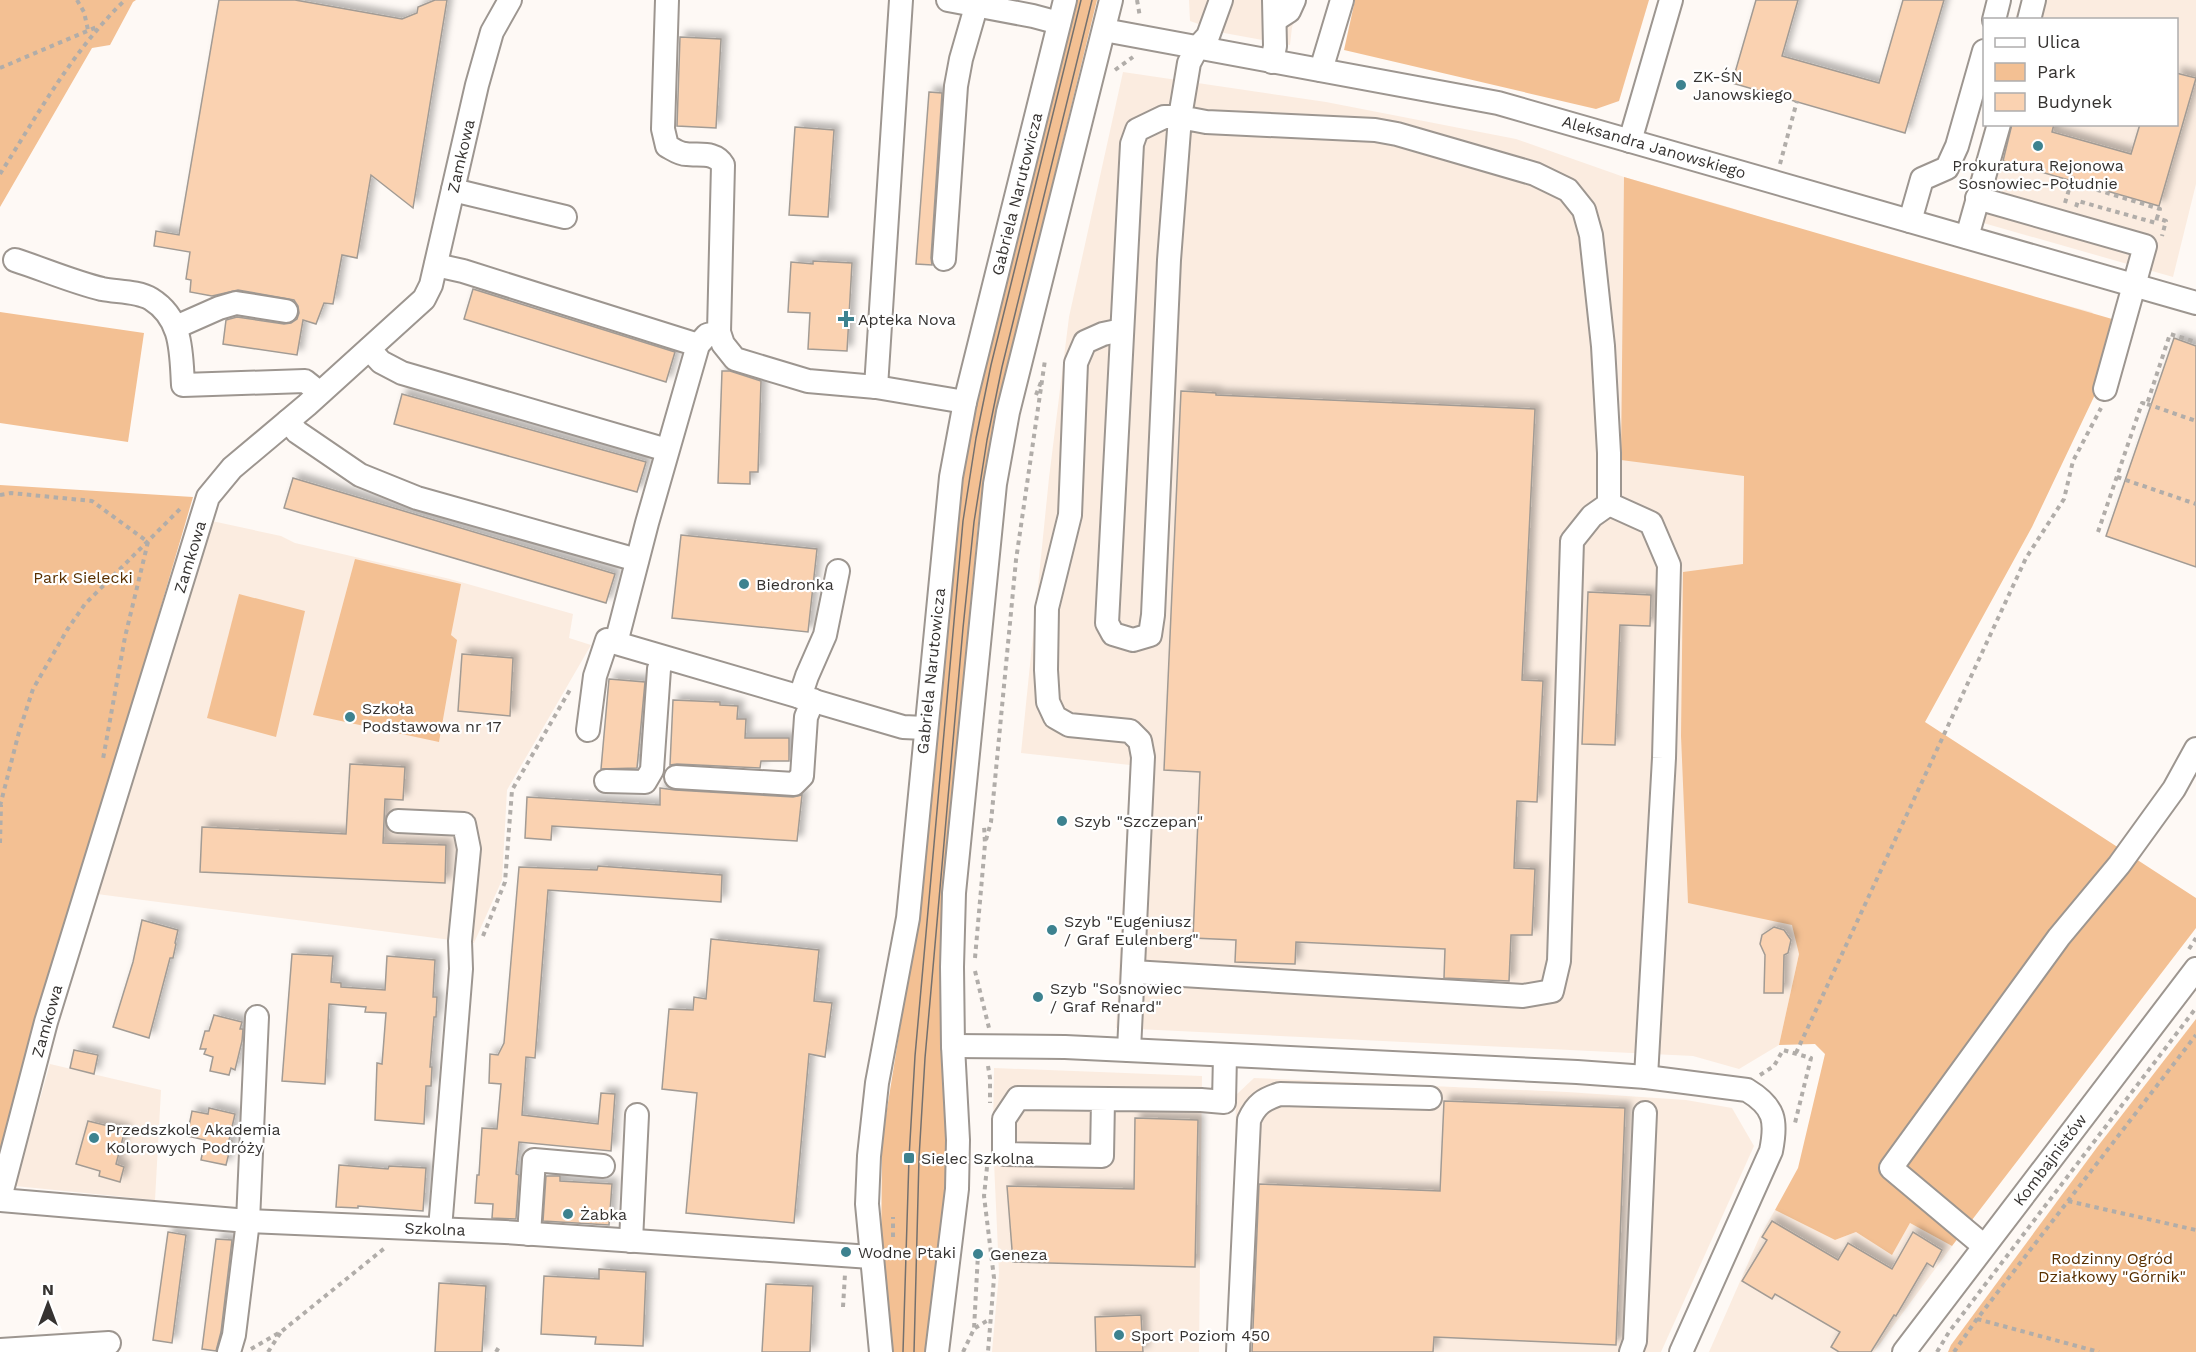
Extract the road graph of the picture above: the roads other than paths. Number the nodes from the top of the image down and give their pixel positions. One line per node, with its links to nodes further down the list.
1 (510, 0): 26 (street, Zamkowa)
2 (668, 0): 39 (street)
3 (901, 0): 42 (street)
4 (948, 0): 13 (street)
5 (1065, 0): 17 (street, Gabriela Narutowicza)
6 (1111, 0): 18 (street)
7 (1221, 0): 19 (street)
8 (1294, 0): 14 (street)
9 (1342, 0): 22 (street)
10 (1671, 0): 25 (street)
11 (1999, 0): 15 (street)
12 (2034, 0): 16 (street)
13 (977, 3): 17 (street); 31 (street)
14 (1275, 10): 21 (street)
15 (1994, 18)
16 (2030, 18)
17 (1059, 23): 45 (street, Gabriela Narutowicza)
18 (1104, 30): 19 (street, Aleksandra Janowskiego); 63 (street)
19 (1197, 48): 21 (street, Aleksandra Janowskiego); 23 (street)
20 (1983, 55): 29 (street)
21 (1272, 62): 22 (street, Aleksandra Janowskiego)
22 (1321, 70): 25 (street, Aleksandra Janowskiego)
23 (1180, 117): 38 (street); 38 (street); 48 (street)
24 (1997, 126): 27 (street)
25 (1630, 141): 29 (street, Aleksandra Janowskiego)
26 (453, 190): 28 (street); 33 (street, Zamkowa)
27 (1977, 198): 30 (street); 34 (street)
28 (565, 217)
29 (1910, 221): 30 (street, Aleksandra Janowskiego)
30 (1967, 237): 34 (street, Aleksandra Janowskiego)
31 (944, 259)
32 (15, 260): 37 (street)
33 (436, 265): 40 (street); 41 (street, Zamkowa)
34 (2134, 286): 35 (street, Aleksandra Janowskiego); 43 (street)
35 (2196, 303)
36 (286, 311): 37 (street)
37 (176, 327): 44 (street)
38 (1122, 330): 61 (street)
39 (719, 332): 40 (street); 42 (street)
40 (698, 345): 47 (street)
41 (369, 349): 44 (street, Zamkowa); 47 (street)
42 (876, 387): 45 (street)
43 (2105, 389)
44 (320, 393): 46 (street, Zamkowa)
45 (965, 402): 54 (street, Gabriela Narutowicza)
46 (288, 421): 49 (street); 72 (street, Zamkowa)
47 (667, 450): 49 (street)
48 (1609, 504): 61 (street); 66 (street)
49 (637, 560): 52 (street)
50 (838, 571): 53 (street)
51 (607, 640): 55 (street)
52 (663, 658): 53 (street); 58 (street)
53 (806, 699): 54 (street); 57 (street)
54 (926, 728): 78 (street, Gabriela Narutowicza)
55 (588, 730)
56 (2196, 749): 77 (street)
57 (676, 777)
58 (606, 781)
59 (398, 821): 74 (street)
60 (2196, 969): 77 (street, Kombajnistów)
61 (1133, 972): 64 (street)
62 (257, 1017): 73 (street)
63 (953, 1046): 64 (street); 83 (street)
64 (1129, 1050): 65 (street)
65 (1225, 1055): 66 (street); 68 (street)
66 (1646, 1077): 86 (street)
67 (1430, 1098): 84 (street)
68 (1103, 1100): 68 (street)
69 (1645, 1113): 85 (street)
70 (637, 1115): 76 (street)
71 (603, 1166): 75 (street)
72 (0, 1199): 73 (street, Szkolna)
73 (248, 1221): 74 (street, Szkolna); 81 (street)
74 (441, 1229): 75 (street, Szkolna)
75 (529, 1234): 76 (street, Szkolna)
76 (631, 1241): 78 (street, Szkolna)
77 (1984, 1246): 87 (street, Kombajnistów)
78 (871, 1257): 82 (street, Gabriela Narutowicza)
79 (109, 1343): 80 (street)
80 (0, 1350)
81 (229, 1352)
82 (880, 1352)
83 (937, 1352)
84 (1238, 1352)
85 (1630, 1352)
86 (1681, 1352)
87 (1904, 1352)

